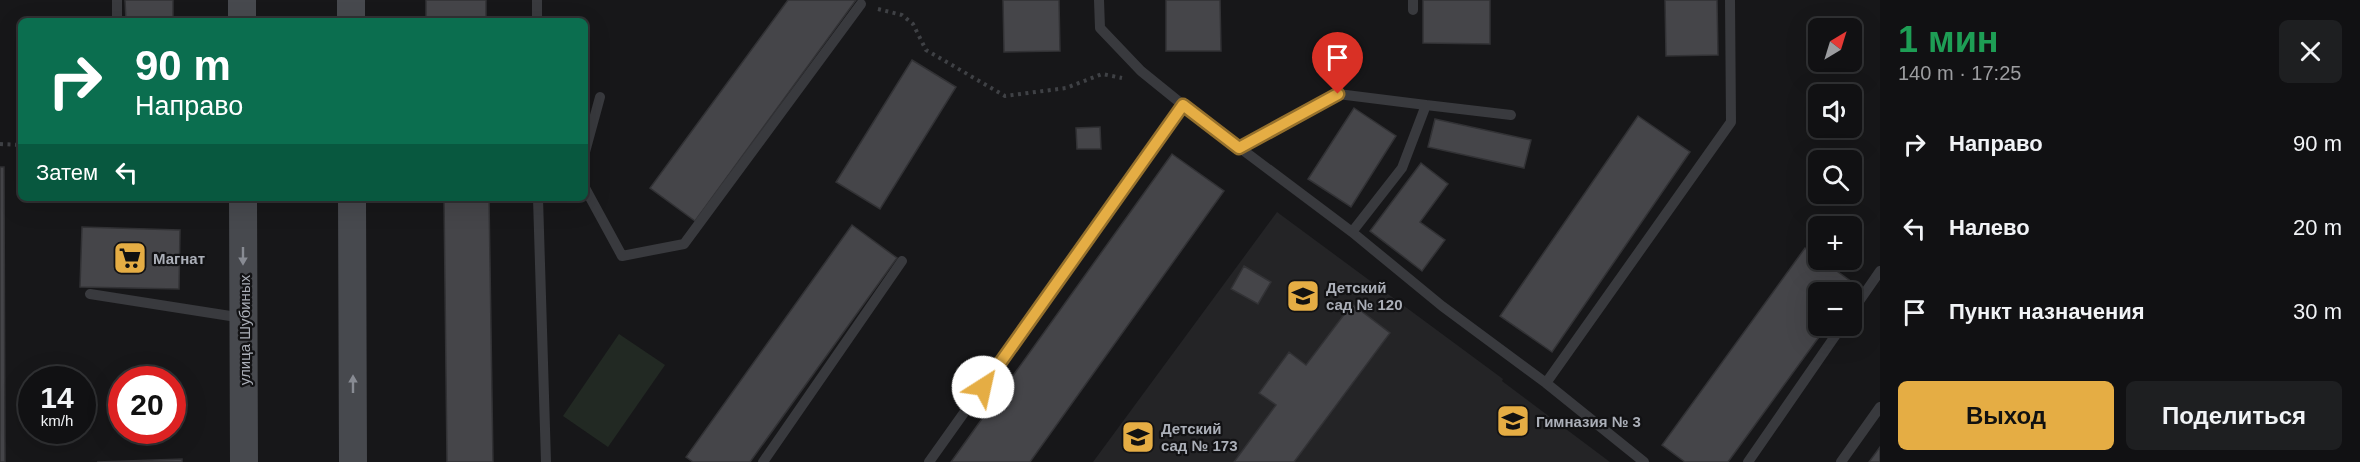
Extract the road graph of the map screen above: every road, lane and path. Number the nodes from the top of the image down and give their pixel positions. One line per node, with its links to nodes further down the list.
1 (117, 0): 8 (lane)
2 (242, 0): 9 (main road)
3 (351, 0): 10 (main road)
4 (537, 0): 11 (lane)
5 (1099, 0): 14 (lane)
6 (1730, 0): 32 (lane)
7 (861, 4): 12 (path); 21 (lane)
8 (117, 18)
9 (242, 18)
10 (351, 18)
11 (537, 18)
12 (1130, 80)
13 (600, 97): 17 (lane)
14 (1183, 105): 20 (lane); 38 (lane)
15 (1426, 105): 16 (lane); 20 (lane); 25 (lane)
16 (1511, 115)
17 (588, 141)
18 (0, 144): 19 (path)
19 (18, 145)
20 (1239, 148): 25 (lane)
21 (588, 194)
22 (243, 201): 30 (main road, улица Шубиных, one-way to 30)
23 (352, 201): 35 (main road, one-way to 23)
24 (538, 201): 36 (lane)
25 (1352, 232): 32 (lane)
26 (902, 261): 37 (lane)
27 (1880, 271): 29 (lane)
28 (90, 294): 30 (lane)
29 (1862, 297)
30 (243, 318): 34 (main road, улица Шубиных)
31 (1835, 336): 40 (lane)
32 (1546, 383): 39 (lane)
33 (1880, 406): 41 (lane)
34 (244, 462)
35 (353, 462)
36 (546, 462)
37 (763, 462)
38 (929, 462)
39 (1644, 462)
40 (1748, 462)
41 (1841, 462)

